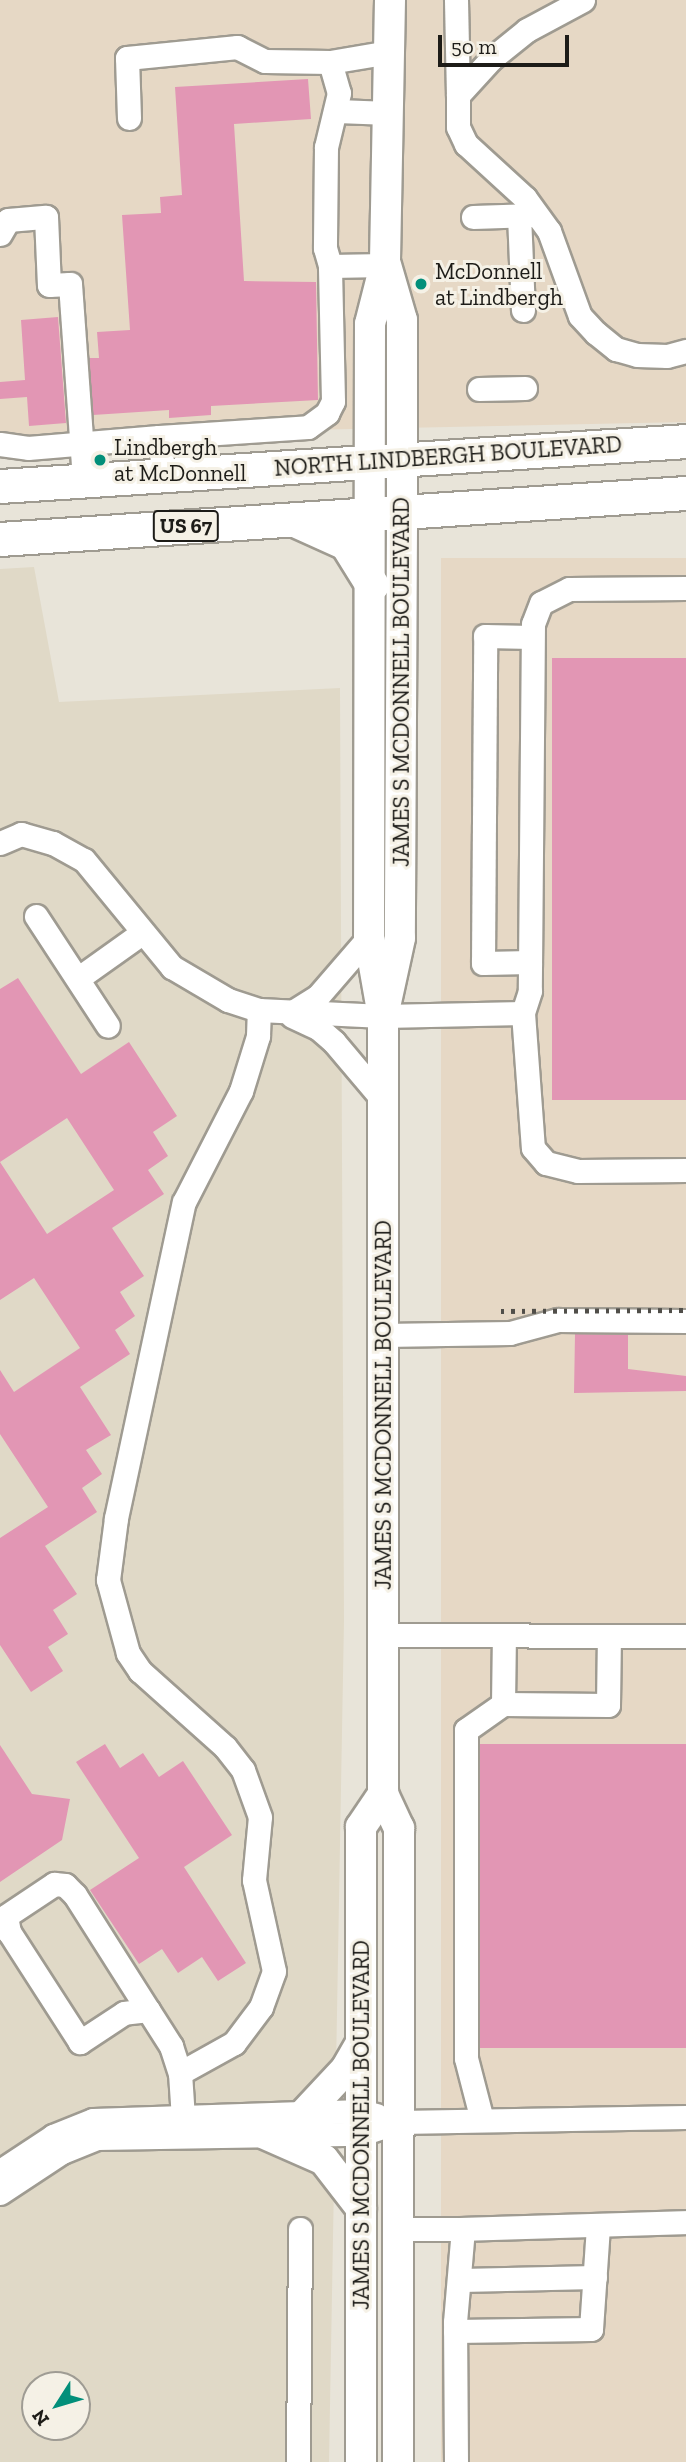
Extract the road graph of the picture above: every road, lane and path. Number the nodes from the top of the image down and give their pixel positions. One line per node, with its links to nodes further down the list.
1 (390, 0): 4 (main road, JAMES S MCDONNELL BOULEVARD)
2 (456, 0): 6 (lane)
3 (583, 0): 6 (lane)
4 (390, 52): 5 (lane); 8 (main road, JAMES S MCDONNELL BOULEVARD)
5 (330, 62): 7 (lane); 9 (lane)
6 (458, 95): 10 (lane)
7 (337, 111): 8 (lane); 14 (lane)
8 (389, 113): 13 (main road, JAMES S MCDONNELL BOULEVARD)
9 (129, 118)
10 (528, 215): 11 (lane); 15 (lane); 16 (lane)
11 (473, 217)
12 (0, 234): 21 (lane)
13 (386, 265): 14 (lane); 23 (main road, JAMES S MCDONNELL BOULEVARD)
14 (330, 266): 19 (lane)
15 (523, 310)
16 (686, 351)
17 (525, 388): 18 (lane)
18 (479, 389)
19 (159, 437): 21 (lane); 24 (lane)
20 (686, 440): 23 (highway, NORTH LINDBERGH BOULEVARD / US 67)
21 (80, 444): 22 (lane); 25 (lane)
22 (1, 445): 26 (lane)
23 (387, 460): 24 (highway, NORTH LINDBERGH BOULEVARD / US 67); 28 (main road, JAMES S MCDONNELL BOULEVARD)
24 (164, 476): 25 (highway, NORTH LINDBERGH BOULEVARD / US 67)
25 (84, 481): 26 (highway, NORTH LINDBERGH BOULEVARD / US 67)
26 (3, 486)
27 (686, 493): 28 (highway, US 67)
28 (387, 514): 29 (highway, US 67); 31 (main road, JAMES S MCDONNELL BOULEVARD); 43 (main road, JAMES S MCDONNELL BOULEVARD)
29 (290, 519): 30 (highway, US 67); 31 (highway)
30 (0, 538)
31 (372, 585): 37 (main road, JAMES S MCDONNELL BOULEVARD)
32 (686, 588): 33 (lane)
33 (531, 637): 38 (lane); 38 (lane)
34 (0, 842): 36 (lane)
35 (36, 916): 39 (lane)
36 (142, 933): 39 (lane); 40 (lane)
37 (369, 937): 42 (lane); 43 (main road, JAMES S MCDONNELL BOULEVARD)
38 (530, 962): 41 (lane)
39 (80, 977): 44 (lane)
40 (259, 1010): 42 (lane); 57 (lane)
41 (523, 1013): 43 (lane); 46 (lane)
42 (289, 1014): 43 (lane); 45 (lane)
43 (383, 1016): 45 (main road, JAMES S MCDONNELL BOULEVARD)
44 (108, 1026)
45 (383, 1100): 48 (main road, JAMES S MCDONNELL BOULEVARD)
46 (686, 1170)
47 (686, 1321): 48 (lane)
48 (383, 1335): 49 (main road, JAMES S MCDONNELL BOULEVARD)
49 (383, 1635): 50 (lane); 54 (main road, JAMES S MCDONNELL BOULEVARD)
50 (504, 1636): 51 (lane); 53 (lane)
51 (609, 1636): 52 (lane); 53 (lane)
52 (686, 1636)
53 (503, 1704): 60 (lane)
54 (383, 1794): 56 (main road, JAMES S MCDONNELL BOULEVARD); 62 (main road, JAMES S MCDONNELL BOULEVARD)
55 (148, 2010): 55 (lane); 57 (lane)
56 (361, 2043): 58 (main road); 61 (main road, JAMES S MCDONNELL BOULEVARD)
57 (180, 2073): 63 (lane)
58 (305, 2113): 61 (lane); 63 (lane)
59 (686, 2117): 60 (lane)
60 (482, 2120): 62 (lane)
61 (361, 2122): 62 (lane); 64 (lane); 67 (main road, JAMES S MCDONNELL BOULEVARD)
62 (399, 2122): 72 (main road, JAMES S MCDONNELL BOULEVARD)
63 (184, 2125): 64 (lane); 65 (lane); 66 (lane)
64 (265, 2134): 67 (main road)
65 (0, 2171)
66 (0, 2193)
67 (361, 2208): 77 (main road, JAMES S MCDONNELL BOULEVARD)
68 (686, 2222): 69 (lane)
69 (598, 2225): 70 (lane); 73 (lane)
70 (463, 2228): 72 (lane); 74 (lane)
71 (300, 2229): 76 (lane)
72 (399, 2229): 78 (main road, JAMES S MCDONNELL BOULEVARD)
73 (595, 2277): 74 (lane); 75 (lane)
74 (461, 2280): 75 (lane)
75 (455, 2330): 79 (lane)
76 (298, 2462)
77 (361, 2462)
78 (398, 2462)
79 (456, 2462)

